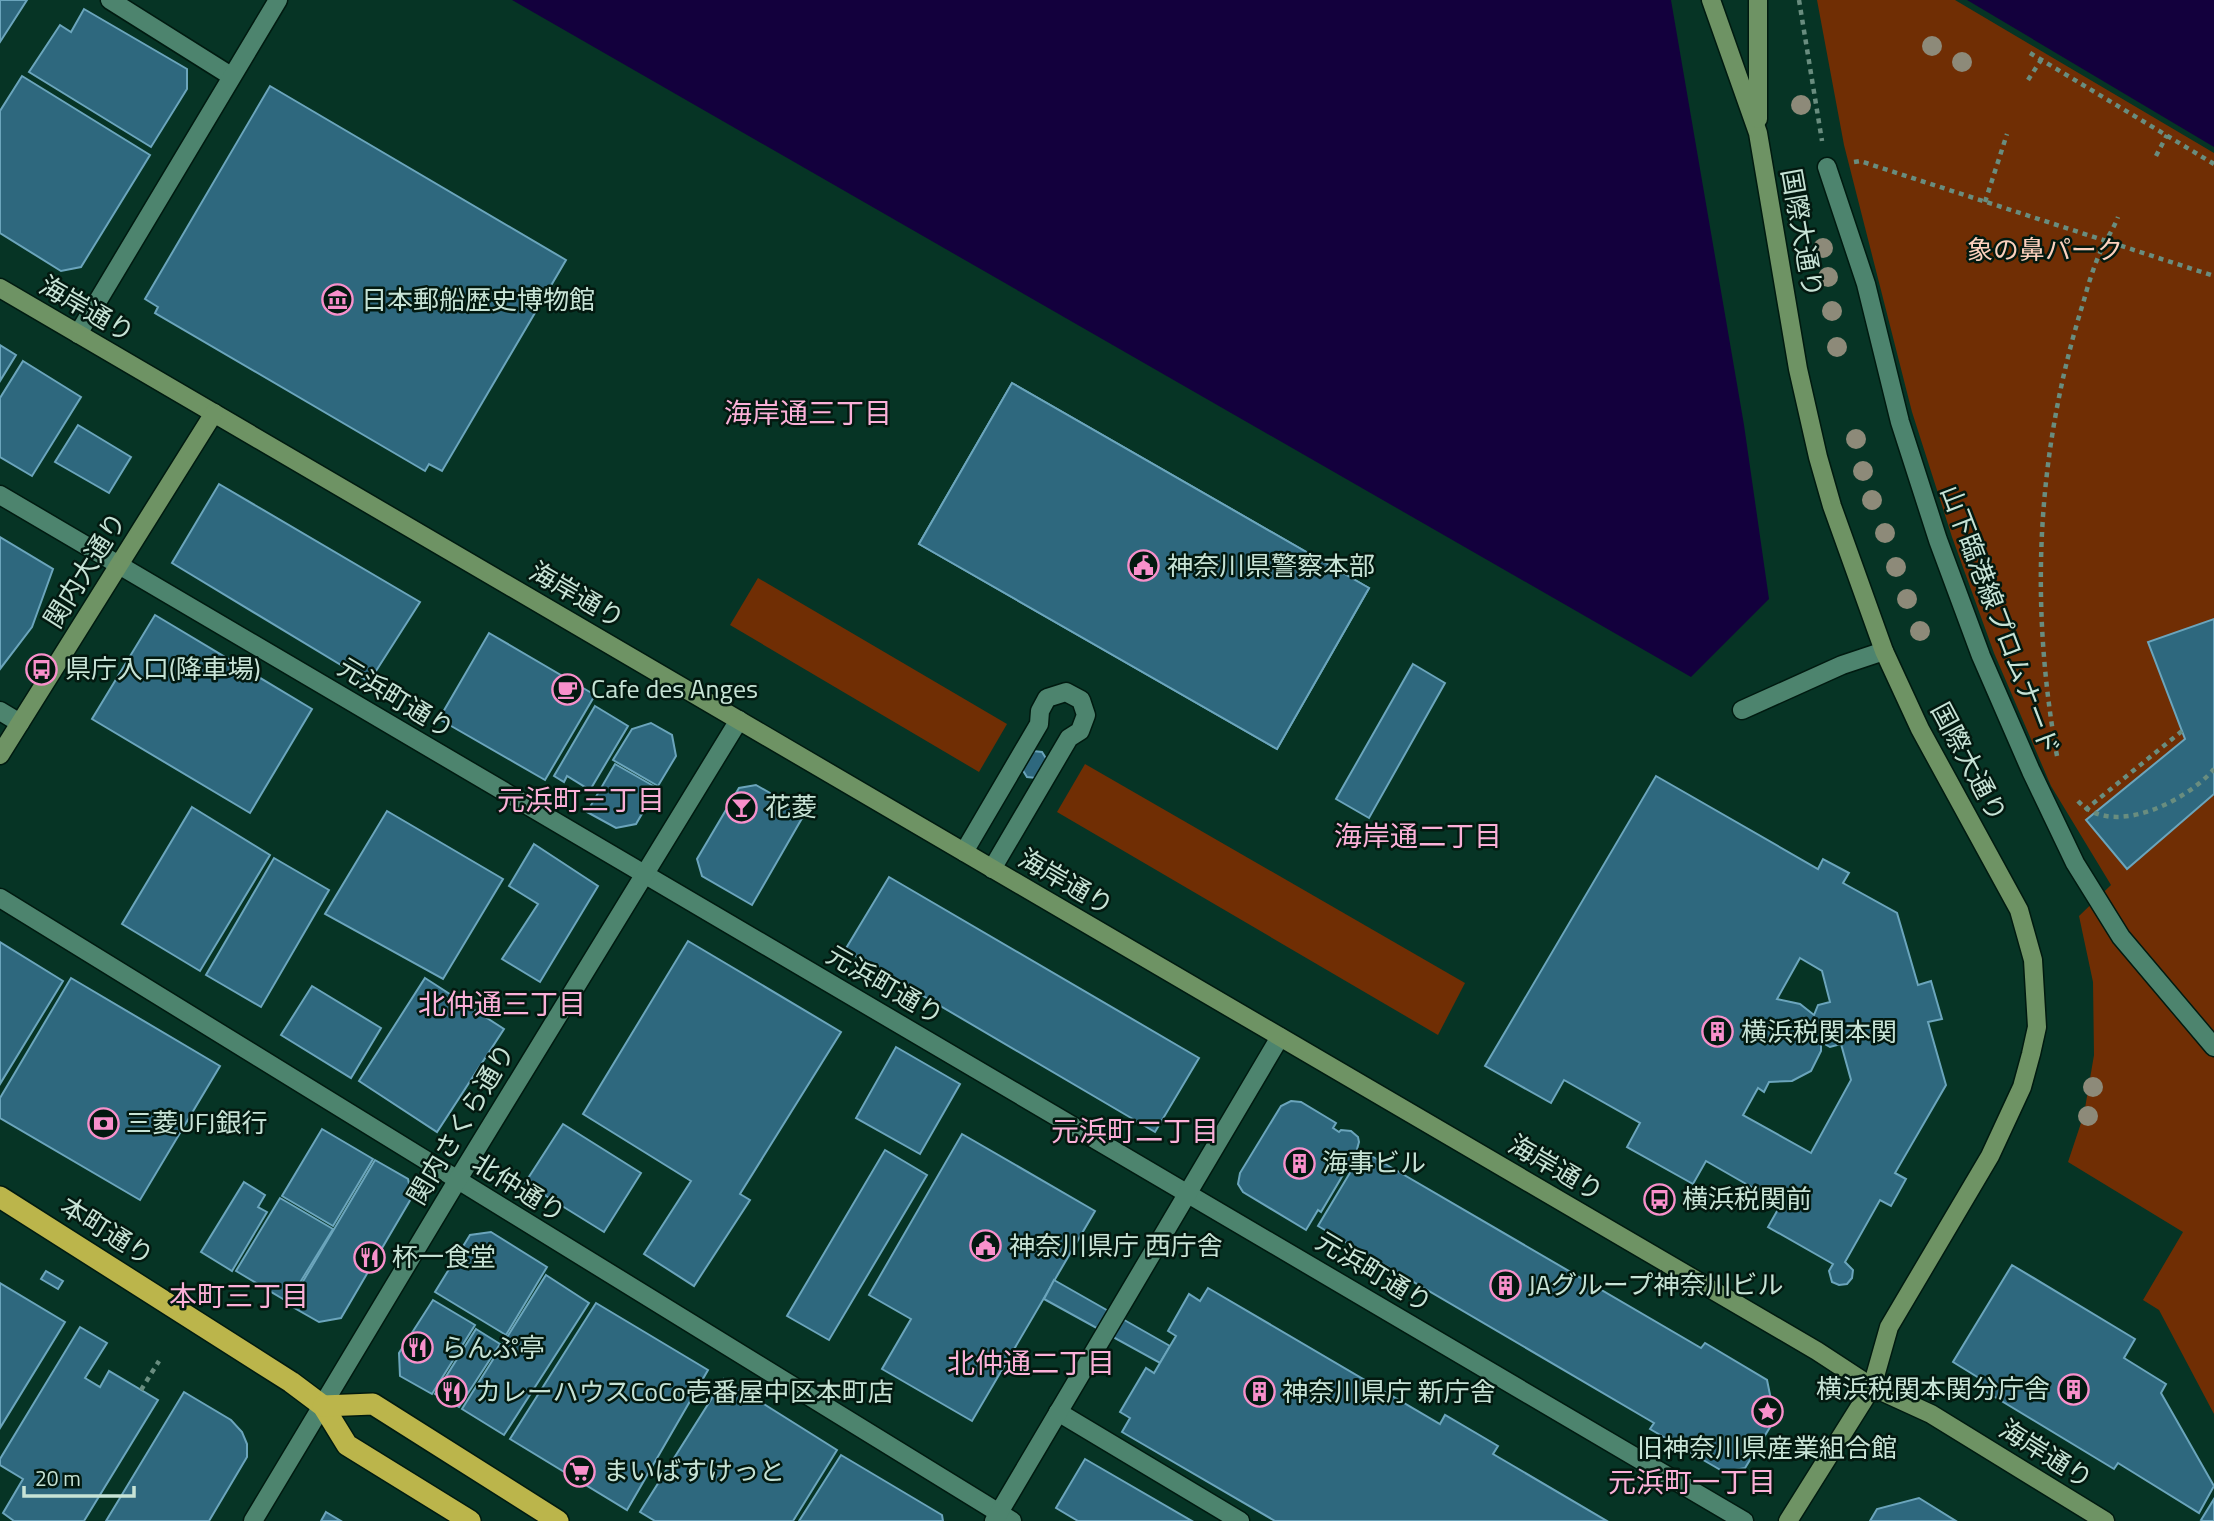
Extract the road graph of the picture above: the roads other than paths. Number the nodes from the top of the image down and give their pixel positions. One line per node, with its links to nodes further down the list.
1 (110, 0): 5 (street)
2 (278, 0): 5 (street)
3 (1711, 0): 6 (street, 国際大通り)
4 (1758, 0): 6 (street, 国際大通り)
5 (231, 76): 9 (street)
6 (1758, 133): 13 (street, 国際大通り)
7 (1827, 167): 24 (street, 山下臨港線プロムナード)
8 (0, 288): 9 (street, 海岸通り)
9 (78, 334): 10 (street, 海岸通り)
10 (214, 413): 12 (street, 関内大通り); 16 (street, 海岸通り)
11 (0, 495): 12 (street, 元浜町通り)
12 (119, 565): 17 (street, 関内大通り); 21 (street, 元浜町通り)
13 (1884, 652): 14 (street); 28 (street, 国際大通り)
14 (1742, 710)
15 (0, 711): 17 (street)
16 (739, 720): 19 (street, 海岸通り); 21 (street, 関内さくら通り)
17 (20, 723): 18 (street, 関内大通り)
18 (0, 755)
19 (964, 852): 20 (street, 海岸通り); 20 (street)
20 (992, 869): 23 (street, 海岸通り)
21 (645, 875): 25 (street, 関内さくら通り); 26 (street, 元浜町通り)
22 (0, 898): 25 (street, 北仲通り)
23 (1280, 1037): 26 (street); 28 (street, 海岸通り)
24 (2214, 1048)
25 (457, 1181): 29 (street, 関内さくら通り); 31 (street, 北仲通り)
26 (1188, 1193): 30 (street); 36 (street, 元浜町通り)
27 (0, 1197): 29 (highway, 本町通り)
28 (1872, 1387): 37 (street, 国際大通り); 38 (street, 海岸通り)
29 (323, 1406): 32 (street, 関内さくら通り); 33 (highway, 本町通り); 34 (highway)
30 (1058, 1412): 31 (street); 35 (street)
31 (1002, 1518)
32 (253, 1521)
33 (470, 1521)
34 (558, 1521)
35 (1240, 1521)
36 (1744, 1521)
37 (1787, 1521)
38 (2105, 1521)

